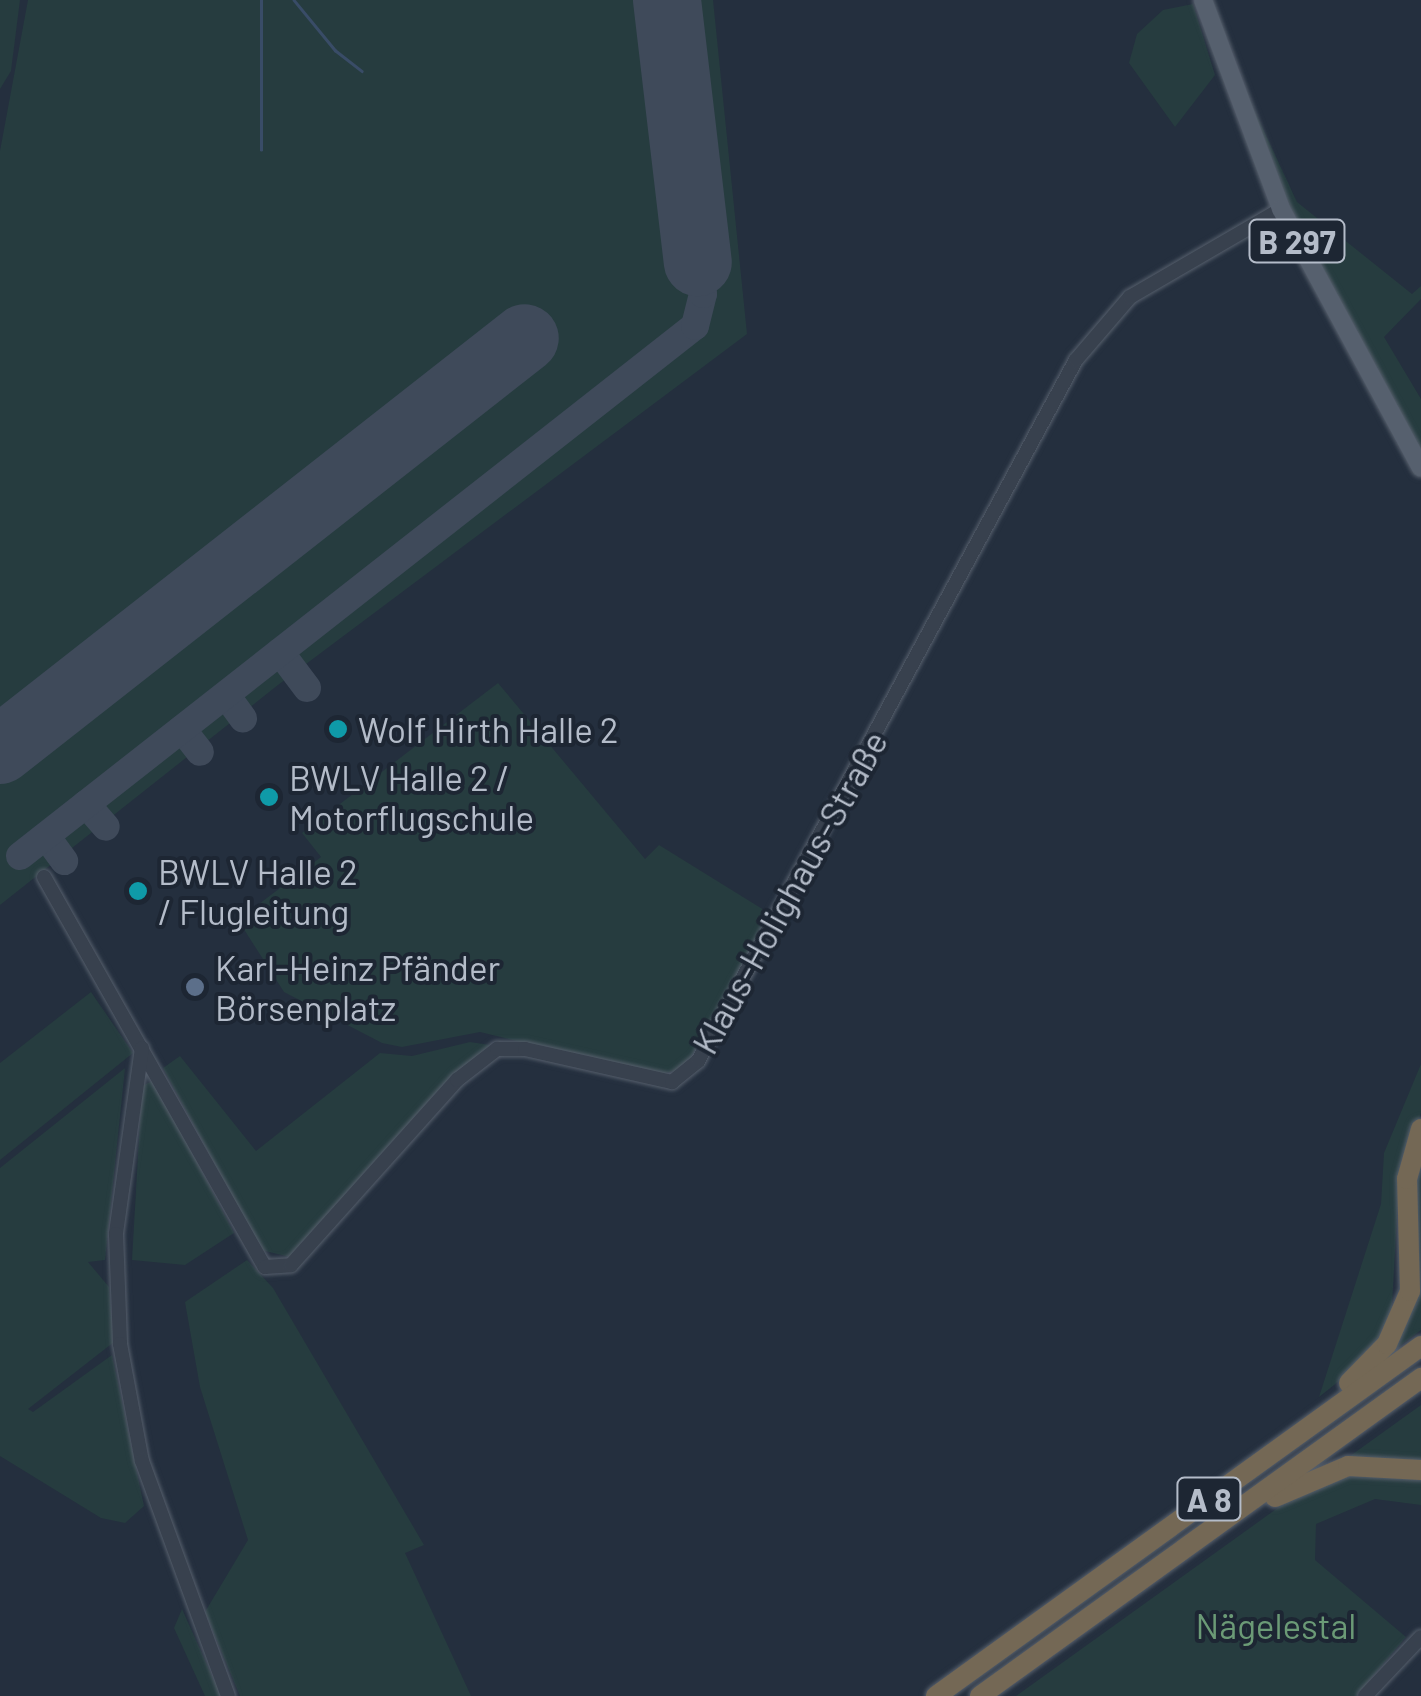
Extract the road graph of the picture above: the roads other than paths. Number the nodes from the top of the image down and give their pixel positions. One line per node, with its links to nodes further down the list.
1 (1203, 0): 2 (main road, B 297)
2 (1280, 208): 3 (main road, B 297); 5 (street, Klaus-Holighaus-Straße)
3 (1421, 468)
4 (44, 877): 5 (street, Klaus-Holighaus-Straße)
5 (142, 1048): 13 (street)
6 (1421, 1128): 9 (highway)
7 (1421, 1346): 9 (highway, A 8)
8 (1421, 1378): 11 (highway, A 8)
9 (1334, 1410): 14 (highway, A 8)
10 (1421, 1470): 11 (highway)
11 (1259, 1496): 15 (highway, A 8)
12 (1421, 1638): 16 (street)
13 (228, 1696)
14 (936, 1696)
15 (980, 1696)
16 (1365, 1696)

